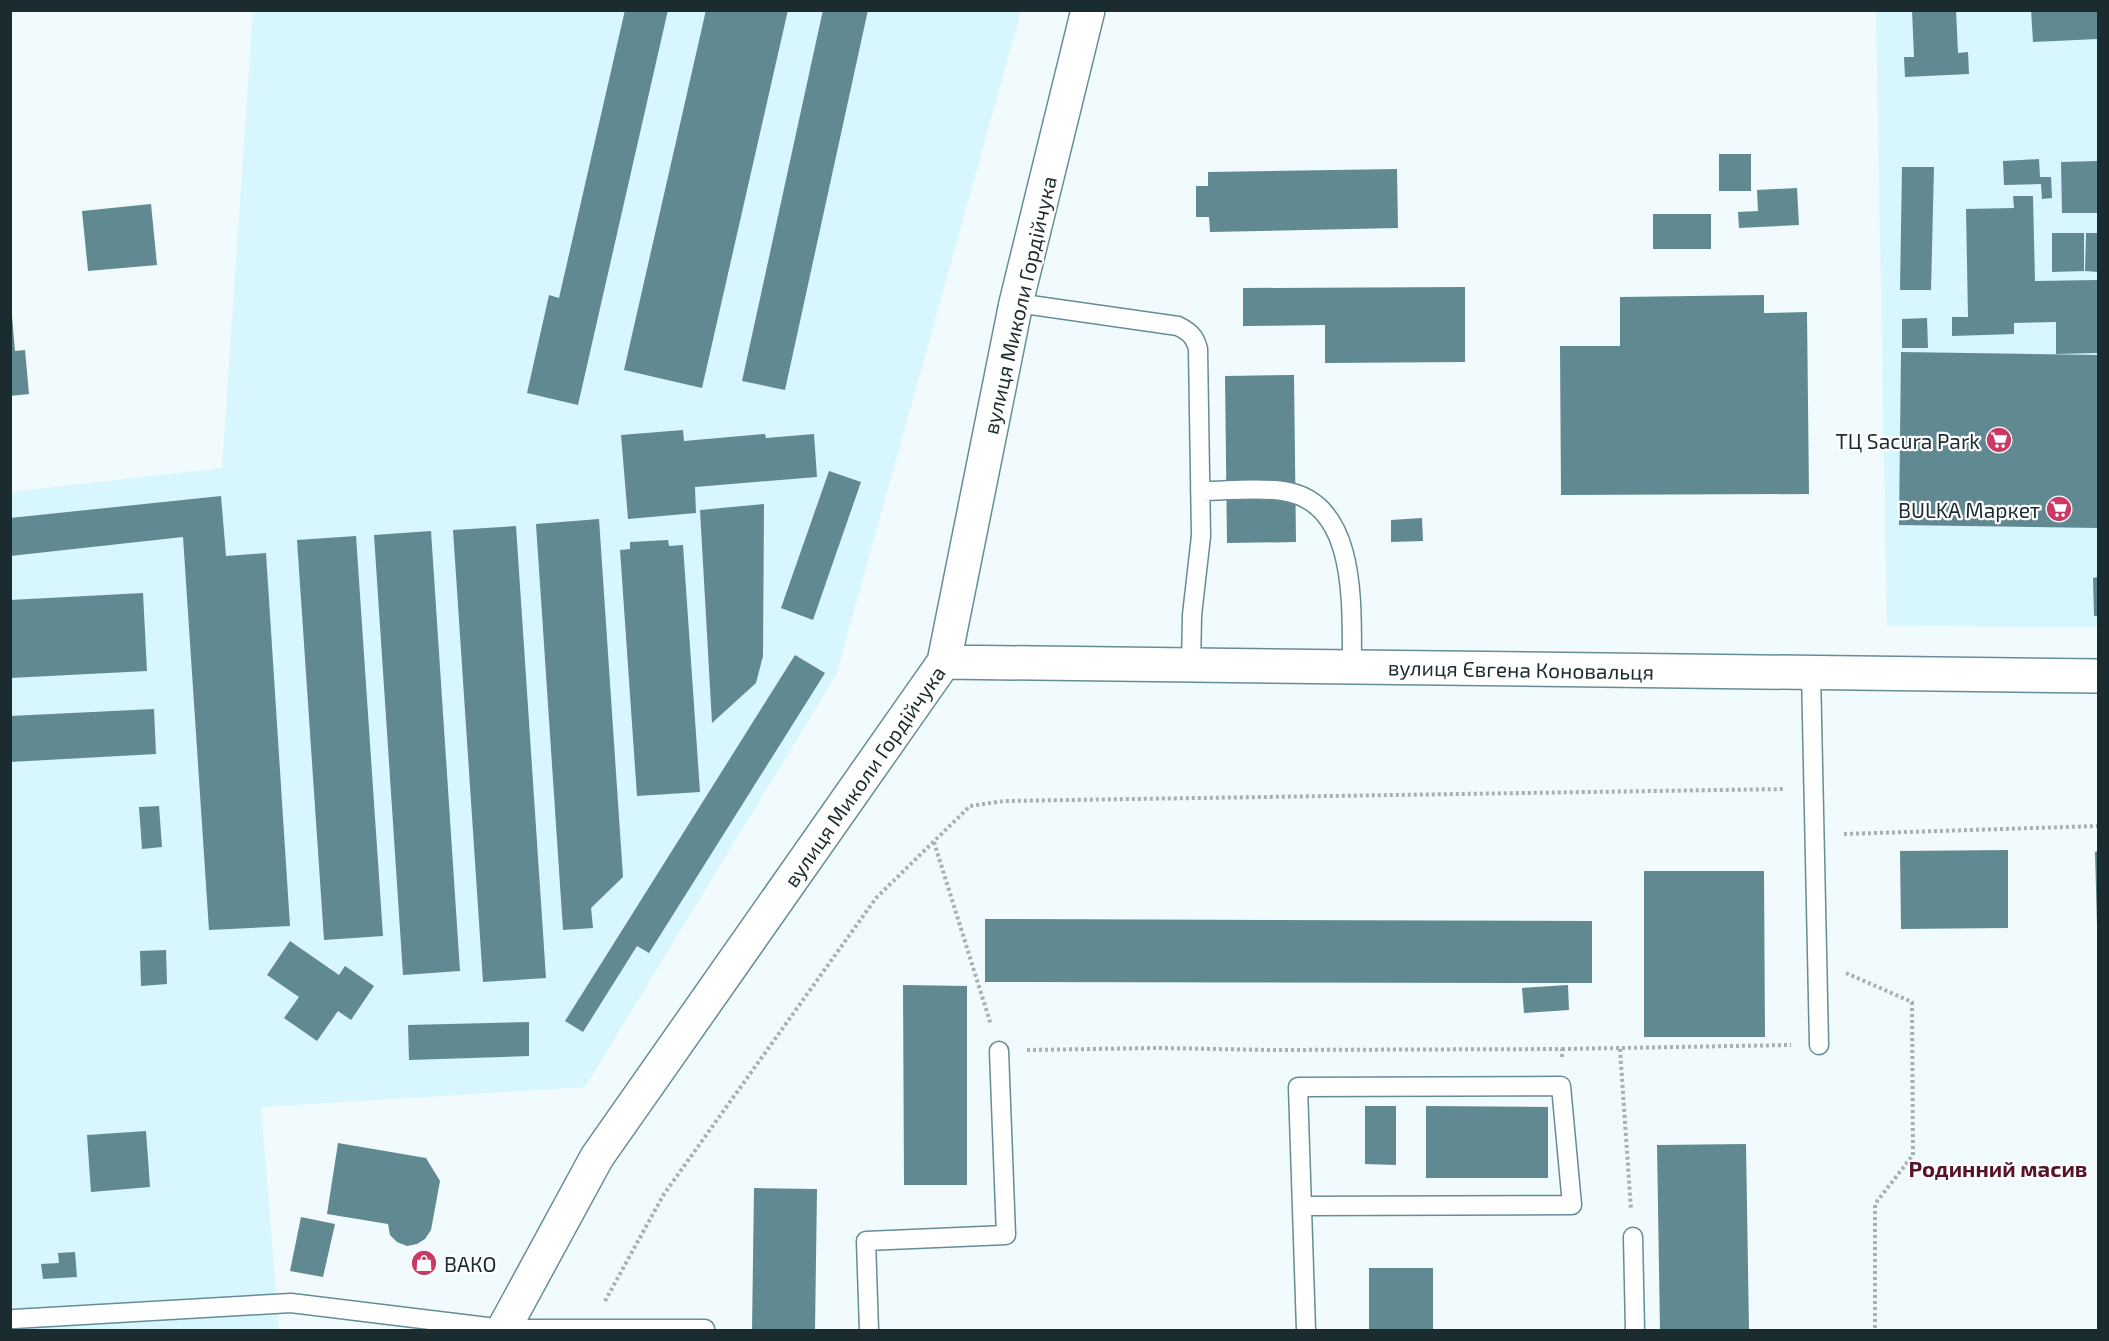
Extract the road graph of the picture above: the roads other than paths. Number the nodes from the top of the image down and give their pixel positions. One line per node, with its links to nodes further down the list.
1 (1088, 10): 2 (street, вулиця Миколи Гордійчука)
2 (1016, 303): 3 (lane); 4 (street, вулиця Миколи Гордійчука)
3 (1200, 491): 5 (lane); 6 (lane)
4 (944, 662): 5 (street, вулиця Євгена Коновальця); 14 (street, вулиця Миколи Гордійчука)
5 (1191, 665): 6 (street, вулиця Євгена Коновальця)
6 (1352, 667): 7 (street, вулиця Євгена Коновальця)
7 (1811, 672): 8 (street, вулиця Євгена Коновальця); 9 (lane)
8 (2098, 676)
9 (1819, 1045)
10 (999, 1051): 16 (lane)
11 (1302, 1206): 11 (lane); 17 (lane)
12 (1633, 1237): 18 (lane)
13 (14, 1319): 14 (lane)
14 (503, 1330): 15 (lane)
15 (705, 1330)
16 (869, 1330)
17 (1306, 1330)
18 (1635, 1330)

